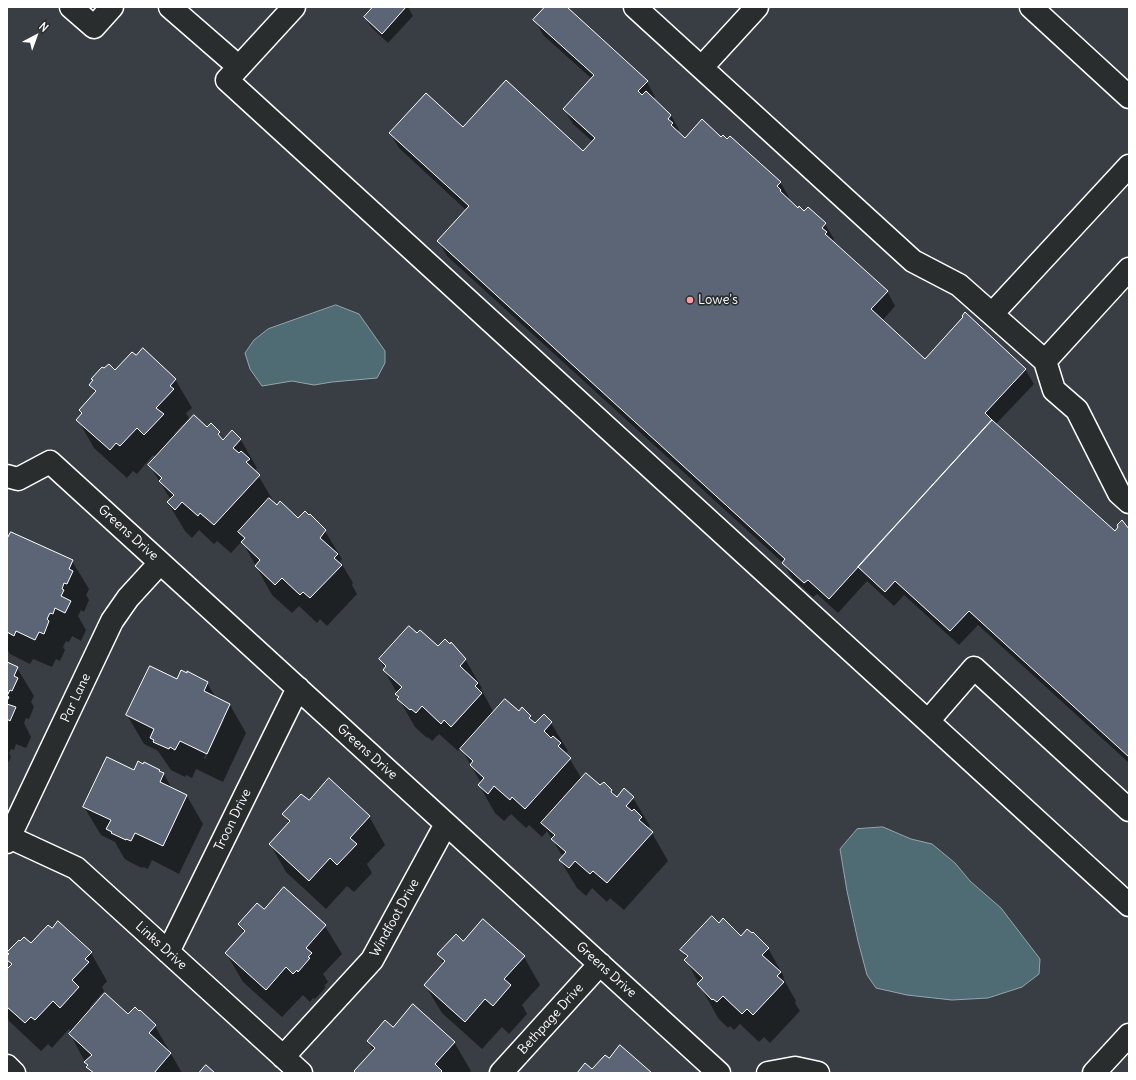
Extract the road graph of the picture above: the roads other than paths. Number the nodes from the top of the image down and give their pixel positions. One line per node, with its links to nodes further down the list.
1 (71, 7): 2 (street)
2 (112, 7)
3 (170, 7): 8 (street)
4 (294, 7): 8 (street)
5 (635, 7): 9 (street)
6 (758, 7): 9 (street)
7 (1031, 7): 10 (street)
8 (239, 67): 19 (street)
9 (702, 67): 13 (street)
10 (1129, 96)
11 (1129, 166): 13 (street)
12 (1129, 269): 14 (street)
13 (992, 314): 14 (street)
14 (1045, 361): 16 (street)
15 (7, 476): 17 (street, Greens Drive)
16 (1129, 502)
17 (160, 563): 18 (street, Greens Drive); 22 (street, Par Lane)
18 (298, 688): 21 (street, Greens Drive); 24 (street, Troon Drive)
19 (928, 721): 20 (street); 23 (street)
20 (1129, 810)
21 (446, 824): 25 (street, Greens Drive); 27 (street, Windfoot Drive)
22 (8, 840): 24 (street, Links Drive)
23 (1129, 905)
24 (168, 952): 27 (street, Links Drive)
25 (600, 964): 31 (street, Bethpage Drive); 32 (street, Greens Drive)
26 (1129, 1035): 35 (street)
27 (284, 1057): 30 (street, Links Drive)
28 (7, 1066): 29 (street)
29 (14, 1073)
30 (301, 1073)
31 (501, 1073)
32 (719, 1073)
33 (768, 1073): 34 (street)
34 (818, 1073)
35 (1094, 1073)

